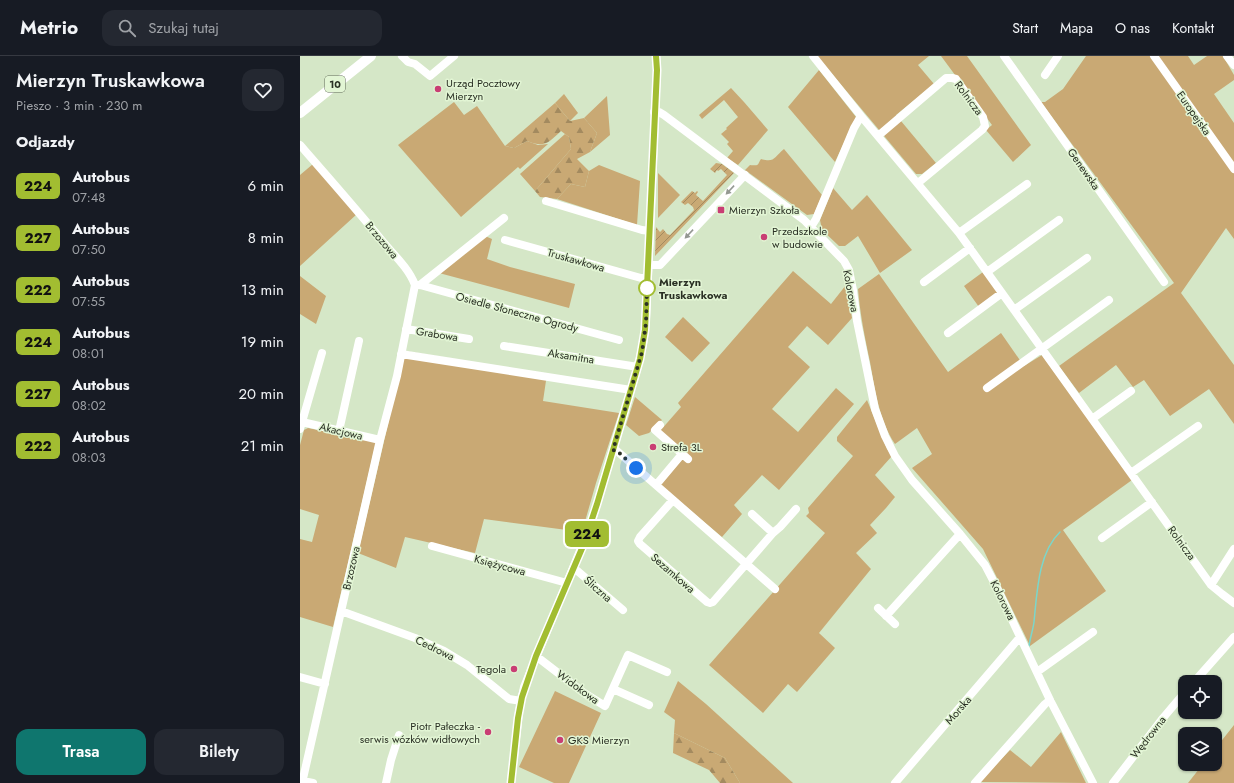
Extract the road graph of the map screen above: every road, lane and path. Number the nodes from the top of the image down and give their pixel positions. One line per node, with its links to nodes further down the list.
1 (371, 56): 13 (main road, 10)
2 (402, 56): 3 (street)
3 (454, 56)
4 (656, 56): 12 (street)
5 (813, 56): 14 (street, Rolnicza)
6 (1004, 56): 34 (street, Genewska)
7 (1058, 56): 11 (street)
8 (1154, 56): 17 (street, Europejska)
9 (1227, 56): 10 (street)
10 (1234, 65)
11 (1044, 75)
12 (654, 112): 18 (street, Kolorowa); 25 (street)
13 (300, 113)
14 (861, 116): 15 (street, Rolnicza); 24 (street)
15 (878, 136): 19 (street, Rolnicza); 19 (street, Rolnicza)
16 (300, 145): 35 (street, Brzozowa)
17 (1234, 169)
18 (745, 175): 24 (street, Kolorowa); 30 (street, one-way to 30)
19 (918, 183): 26 (street, Rolnicza)
20 (1027, 184): 26 (street)
21 (546, 201): 25 (street)
22 (504, 218): 35 (street)
23 (1059, 220): 31 (street)
24 (811, 227): 66 (street, Kolorowa)
25 (650, 231): 30 (street)
26 (959, 233): 28 (street, Rolnicza)
27 (505, 240): 32 (street, Truskawkowa)
28 (970, 248): 31 (street, Rolnicza); 33 (street)
29 (1087, 258): 38 (street)
30 (648, 265): 32 (street)
31 (987, 272): 36 (street, Rolnicza)
32 (648, 278): 48 (street)
33 (924, 282)
34 (1164, 282)
35 (417, 285): 39 (street, Brzozowa); 42 (street, Osiedle Słoneczne Ogrody)
36 (1002, 293): 38 (street, Rolnicza); 40 (street)
37 (1109, 300): 45 (street)
38 (1014, 310): 45 (street, Rolnicza)
39 (406, 329): 41 (street, Grabowa); 47 (street, Brzozowa)
40 (948, 333)
41 (469, 339)
42 (619, 340)
43 (359, 342): 56 (street)
44 (504, 346): 48 (street, Aksamitna)
45 (1042, 348): 49 (street); 52 (street, Rolnicza)
46 (322, 353): 54 (street, Akacjowa)
47 (401, 354): 50 (street); 57 (street, Brzozowa)
48 (638, 367): 50 (street)
49 (987, 388)
50 (631, 390): 58 (street)
51 (1131, 391): 52 (street)
52 (1092, 419): 59 (street, Rolnicza)
53 (660, 425): 60 (street)
54 (301, 426): 56 (street, Akacjowa)
55 (1198, 426): 59 (street)
56 (339, 431): 57 (street, Akacjowa)
57 (380, 440): 77 (street, Brzozowa)
58 (613, 450): 60 (street); 71 (street)
59 (1132, 473): 62 (street, Rolnicza)
60 (656, 485): 61 (street)
61 (673, 500): 70 (street); 70 (street, Sezamkowa)
62 (1152, 502): 67 (street); 73 (street, Rolnicza)
63 (796, 509): 65 (street, Sezamkowa)
64 (752, 514): 65 (street)
65 (773, 533): 70 (street, Sezamkowa)
66 (960, 534): 79 (street); 82 (street, Kolorowa)
67 (1102, 538)
68 (432, 546): 72 (street, Księżycowa)
69 (1234, 549): 73 (street)
70 (746, 564): 74 (street)
71 (574, 568): 72 (street); 78 (street, Śliczna)
72 (567, 584): 84 (street)
73 (1211, 584): 75 (street, Rolnicza)
74 (775, 589)
75 (1234, 603)
76 (878, 608): 79 (street)
77 (341, 610): 89 (street, Brzozowa); 93 (street, Cedrowa)
78 (623, 610)
79 (886, 616): 80 (street)
80 (895, 624)
81 (1093, 632): 86 (street)
82 (1020, 637): 86 (street, Kolorowa); 100 (street, Morska)
83 (1234, 637): 87 (street)
84 (536, 656): 90 (street, Widokowa); 93 (street)
85 (667, 672): 90 (street, Widokowa)
86 (1037, 672): 91 (street, Kolorowa)
87 (1200, 675)
88 (300, 677): 89 (street)
89 (325, 684): 96 (street, Brzozowa)
90 (613, 689): 94 (street, Widokowa)
91 (1050, 700): 101 (street); 102 (street, Kolorowa)
92 (1178, 700): 103 (street, Wędrowna)
93 (521, 701): 99 (street)
94 (649, 705)
95 (398, 736): 98 (street)
96 (303, 782): 97 (street)
97 (313, 783)
98 (386, 783)
99 (511, 783)
100 (895, 783)
101 (975, 783)
102 (1093, 783)
103 (1113, 783)

